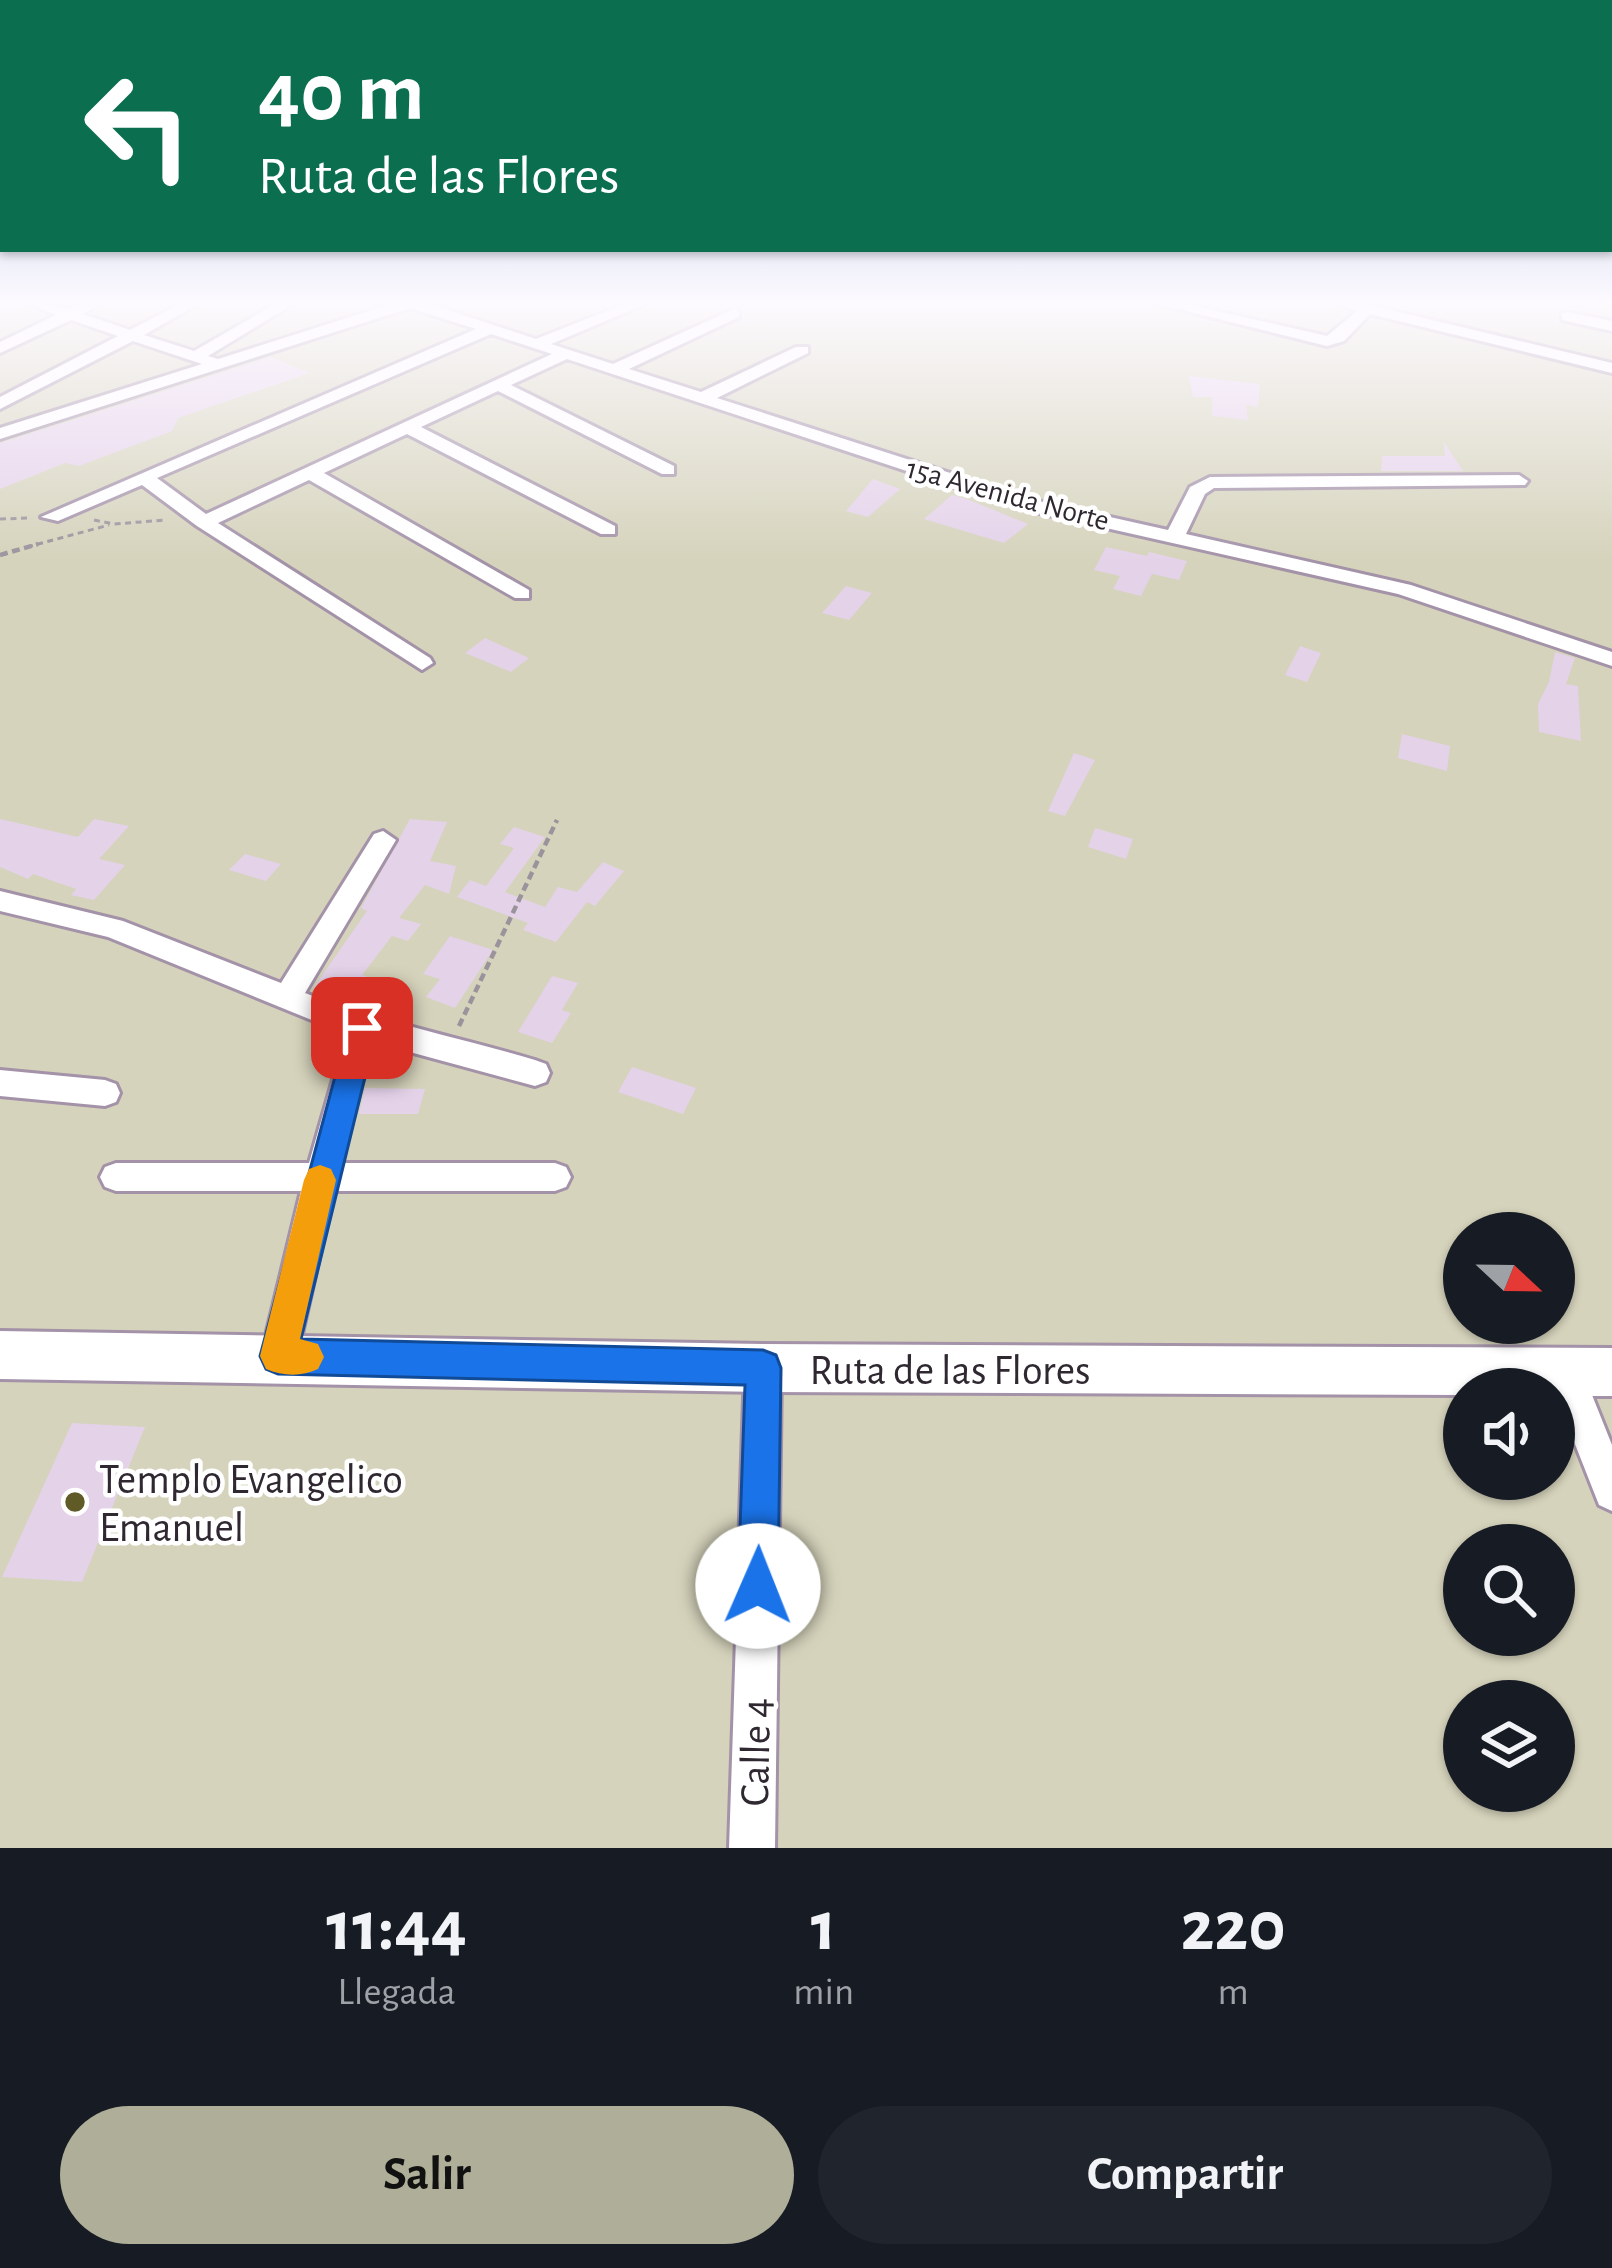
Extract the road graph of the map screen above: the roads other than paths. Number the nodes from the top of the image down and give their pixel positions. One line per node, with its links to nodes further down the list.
1 (28, 389): 9 (street)
2 (139, 389): 11 (street)
3 (349, 389): 14 (street)
4 (489, 389): 10 (street)
5 (506, 389): 12 (street)
6 (671, 389): 8 (street, 15a Avenida Norte)
7 (721, 389): 8 (street)
8 (701, 399): 19 (street, 15a Avenida Norte)
9 (0, 404)
10 (407, 427): 13 (street); 18 (street)
11 (0, 434)
12 (668, 470)
13 (310, 472): 17 (street); 20 (street)
14 (144, 477): 16 (street); 17 (street)
15 (1519, 481): 19 (street)
16 (51, 517)
17 (204, 522): 22 (street)
18 (608, 530)
19 (1175, 536): 21 (street, 15a Avenida Norte)
20 (522, 594)
21 (1612, 659)
22 (422, 663)
23 (383, 840): 25 (street)
24 (0, 901): 25 (street)
25 (289, 995): 26 (street)
26 (362, 1028): 27 (street); 31 (street)
27 (535, 1073)
28 (0, 1083): 29 (street)
29 (105, 1093)
30 (116, 1177): 31 (street)
31 (321, 1177): 32 (street); 34 (street)
32 (555, 1177)
33 (0, 1355): 34 (main road, Ruta de las Flores)
34 (278, 1356): 35 (main road, Ruta de las Flores)
35 (763, 1368): 36 (main road, Ruta de las Flores); 38 (street, Calle 4)
36 (1588, 1373): 37 (street)
37 (1612, 1492)
38 (752, 1848)

